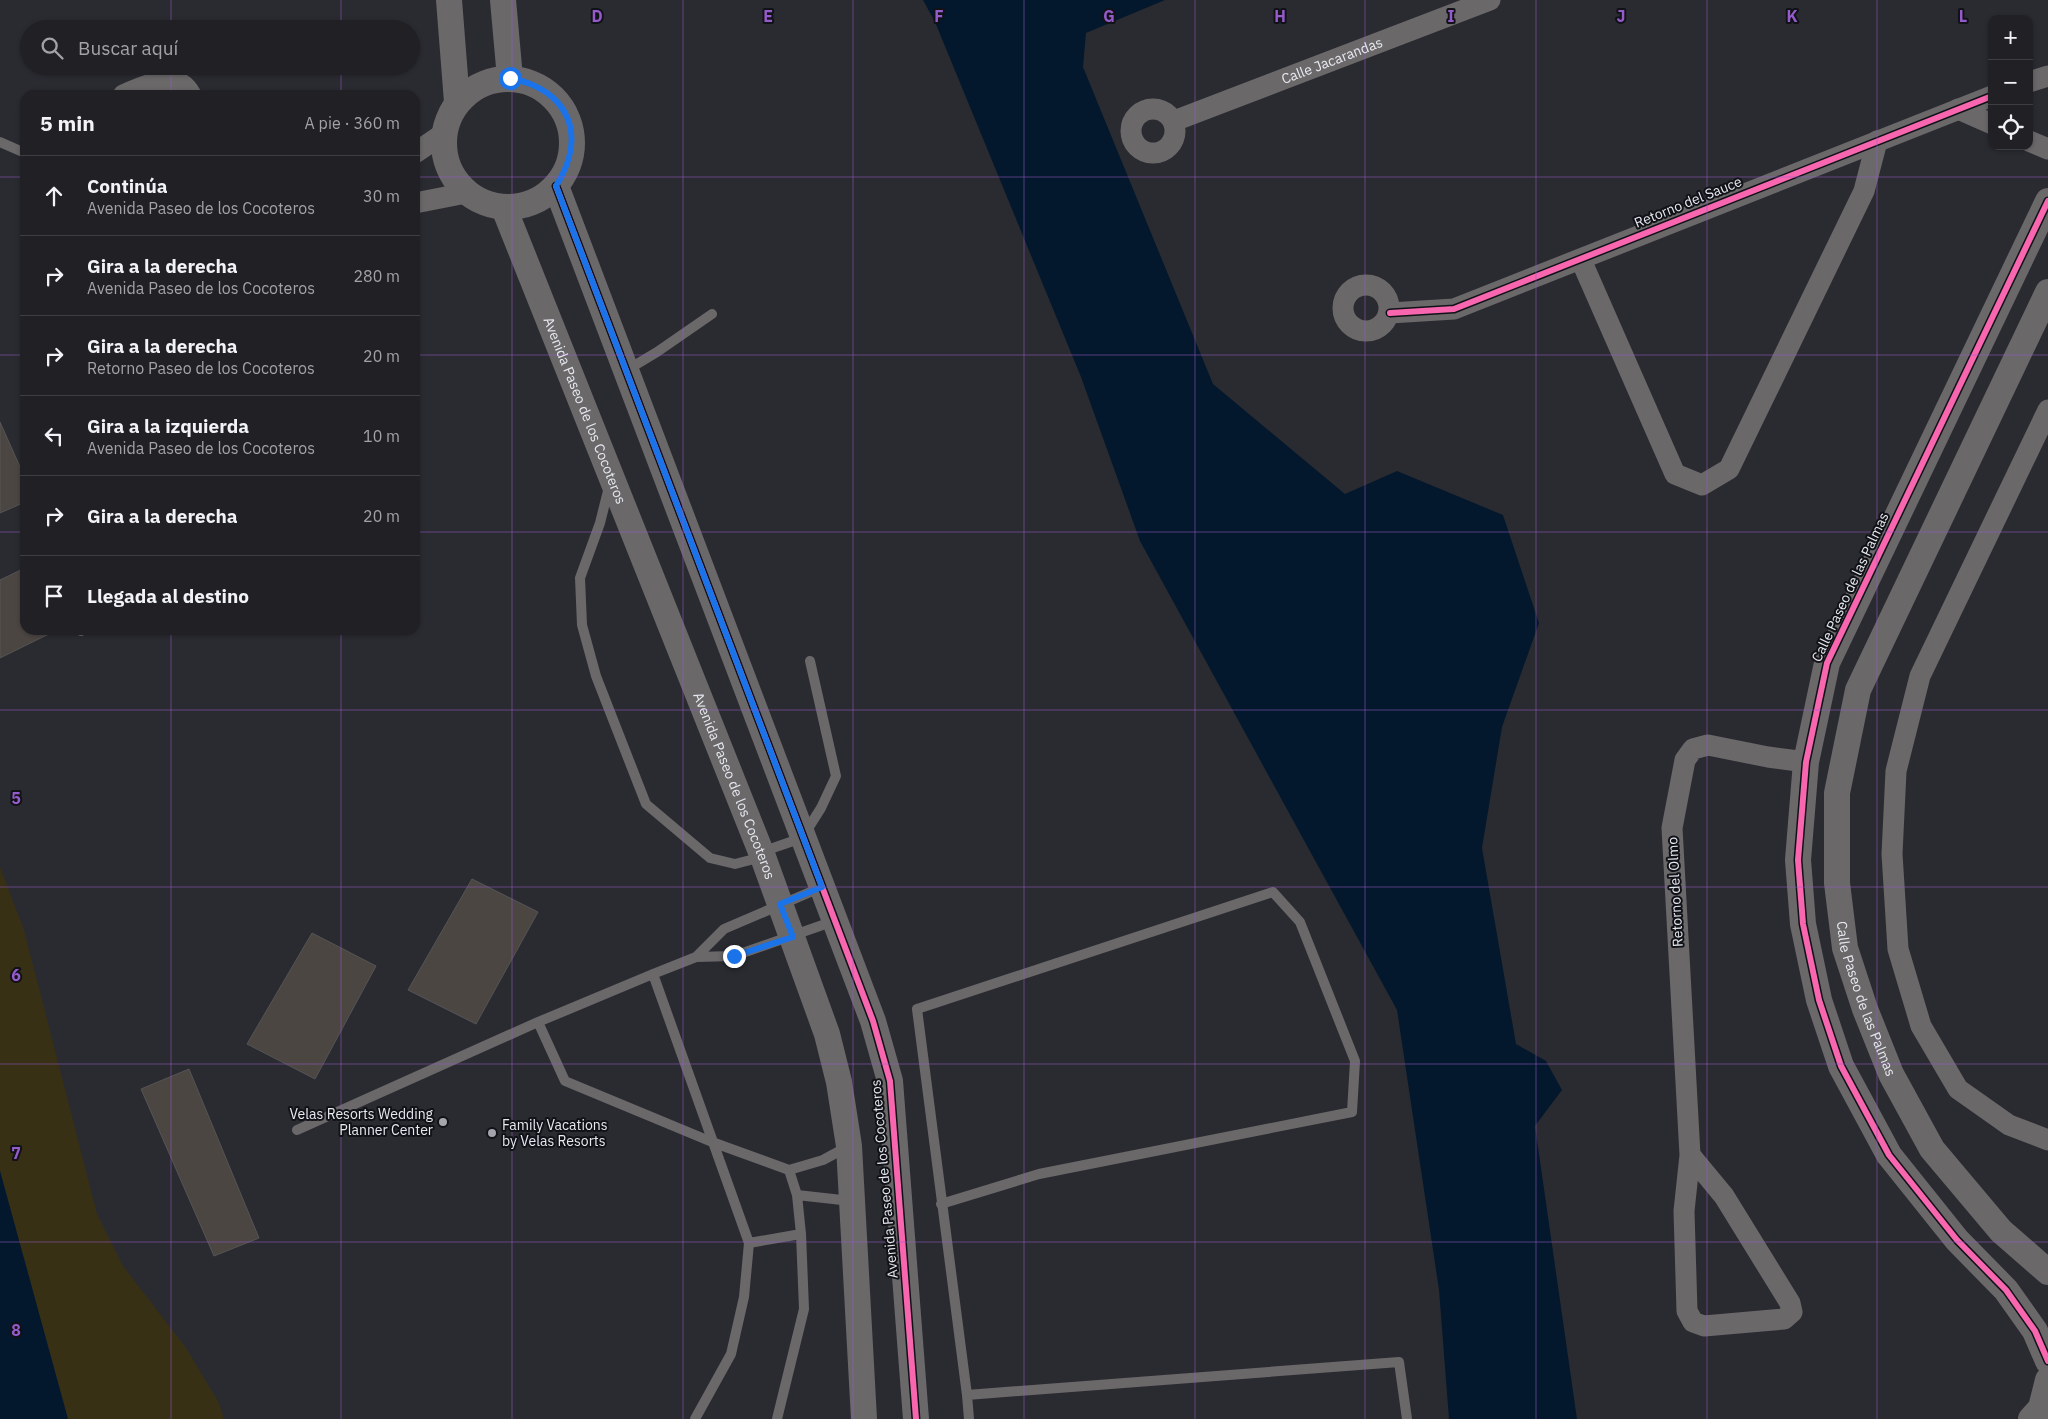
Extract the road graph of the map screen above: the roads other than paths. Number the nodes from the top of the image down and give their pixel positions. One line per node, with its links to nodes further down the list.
1 (449, 0): 10 (street)
2 (503, 0): 5 (street)
3 (1490, 0): 12 (street, Calle Jacarandas)
4 (2048, 76): 6 (street)
5 (510, 78): 10 (street); 21 (street)
6 (2033, 81)
7 (136, 90): 8 (street)
8 (185, 90)
9 (1988, 98): 11 (street, Retorno del Sauce)
10 (457, 102): 14 (street)
11 (1958, 110): 13 (street); 15 (street, Retorno del Sauce)
12 (1174, 121)
13 (1988, 122)
14 (443, 134): 19 (street); 22 (street)
15 (1877, 141): 26 (street, Retorno del Sauce); 26 (street)
16 (0, 142): 20 (lane)
17 (2033, 143): 18 (street)
18 (2048, 149)
19 (420, 150)
20 (20, 151)
21 (556, 186): 25 (street); 30 (street, Avenida Paseo de los Cocoteros)
22 (466, 193): 24 (street); 25 (street)
23 (2048, 201): 33 (street, Calle Paseo de las Palmas)
24 (420, 202)
25 (504, 208): 32 (street, Avenida Paseo de los Cocoteros)
26 (1581, 260): 28 (street, Retorno del Sauce)
27 (2048, 292): 34 (street, Calle Paseo de las Palmas)
28 (1390, 313)
29 (712, 314): 30 (lane)
30 (626, 371): 37 (street, Avenida Paseo de los Cocoteros)
31 (2048, 410): 47 (street)
32 (612, 478): 38 (street, Avenida Paseo de los Cocoteros); 38 (lane)
33 (1876, 559): 34 (street); 36 (street, Calle Paseo de las Palmas)
34 (1911, 577): 57 (street, Calle Paseo de las Palmas)
35 (810, 661): 37 (lane)
36 (1806, 762): 50 (street, Retorno del Olmo); 58 (street, Calle Paseo de las Palmas)
37 (802, 838): 38 (lane); 39 (street, Avenida Paseo de los Cocoteros)
38 (761, 855): 40 (street, Avenida Paseo de los Cocoteros)
39 (822, 887): 40 (lane); 41 (street, Avenida Paseo de los Cocoteros)
40 (780, 904): 42 (street, Avenida Paseo de los Cocoteros); 43 (lane)
41 (835, 921): 42 (lane); 65 (street, Avenida Paseo de los Cocoteros)
42 (793, 937): 43 (lane); 49 (street, Avenida Paseo de los Cocoteros)
43 (696, 957): 44 (lane)
44 (653, 974): 45 (lane); 48 (lane)
45 (538, 1022): 46 (lane); 48 (lane)
46 (297, 1130)
47 (2048, 1140)
48 (712, 1142): 51 (lane); 56 (lane)
49 (849, 1146): 51 (lane); 53 (street, Avenida Paseo de los Cocoteros)
50 (1690, 1155): 50 (street, Retorno del Olmo)
51 (789, 1170): 52 (lane)
52 (797, 1194): 53 (lane); 55 (lane)
53 (852, 1201): 64 (street, Avenida Paseo de los Cocoteros)
54 (941, 1204): 54 (lane); 60 (lane)
55 (802, 1234): 56 (lane); 62 (lane)
56 (749, 1243): 63 (lane)
57 (2048, 1272)
58 (2048, 1361)
59 (2048, 1380): 61 (street)
60 (967, 1395): 66 (lane); 67 (lane)
61 (2039, 1415)
62 (779, 1418)
63 (695, 1419)
64 (864, 1419)
65 (916, 1419)
66 (969, 1419)
67 (1406, 1419)

